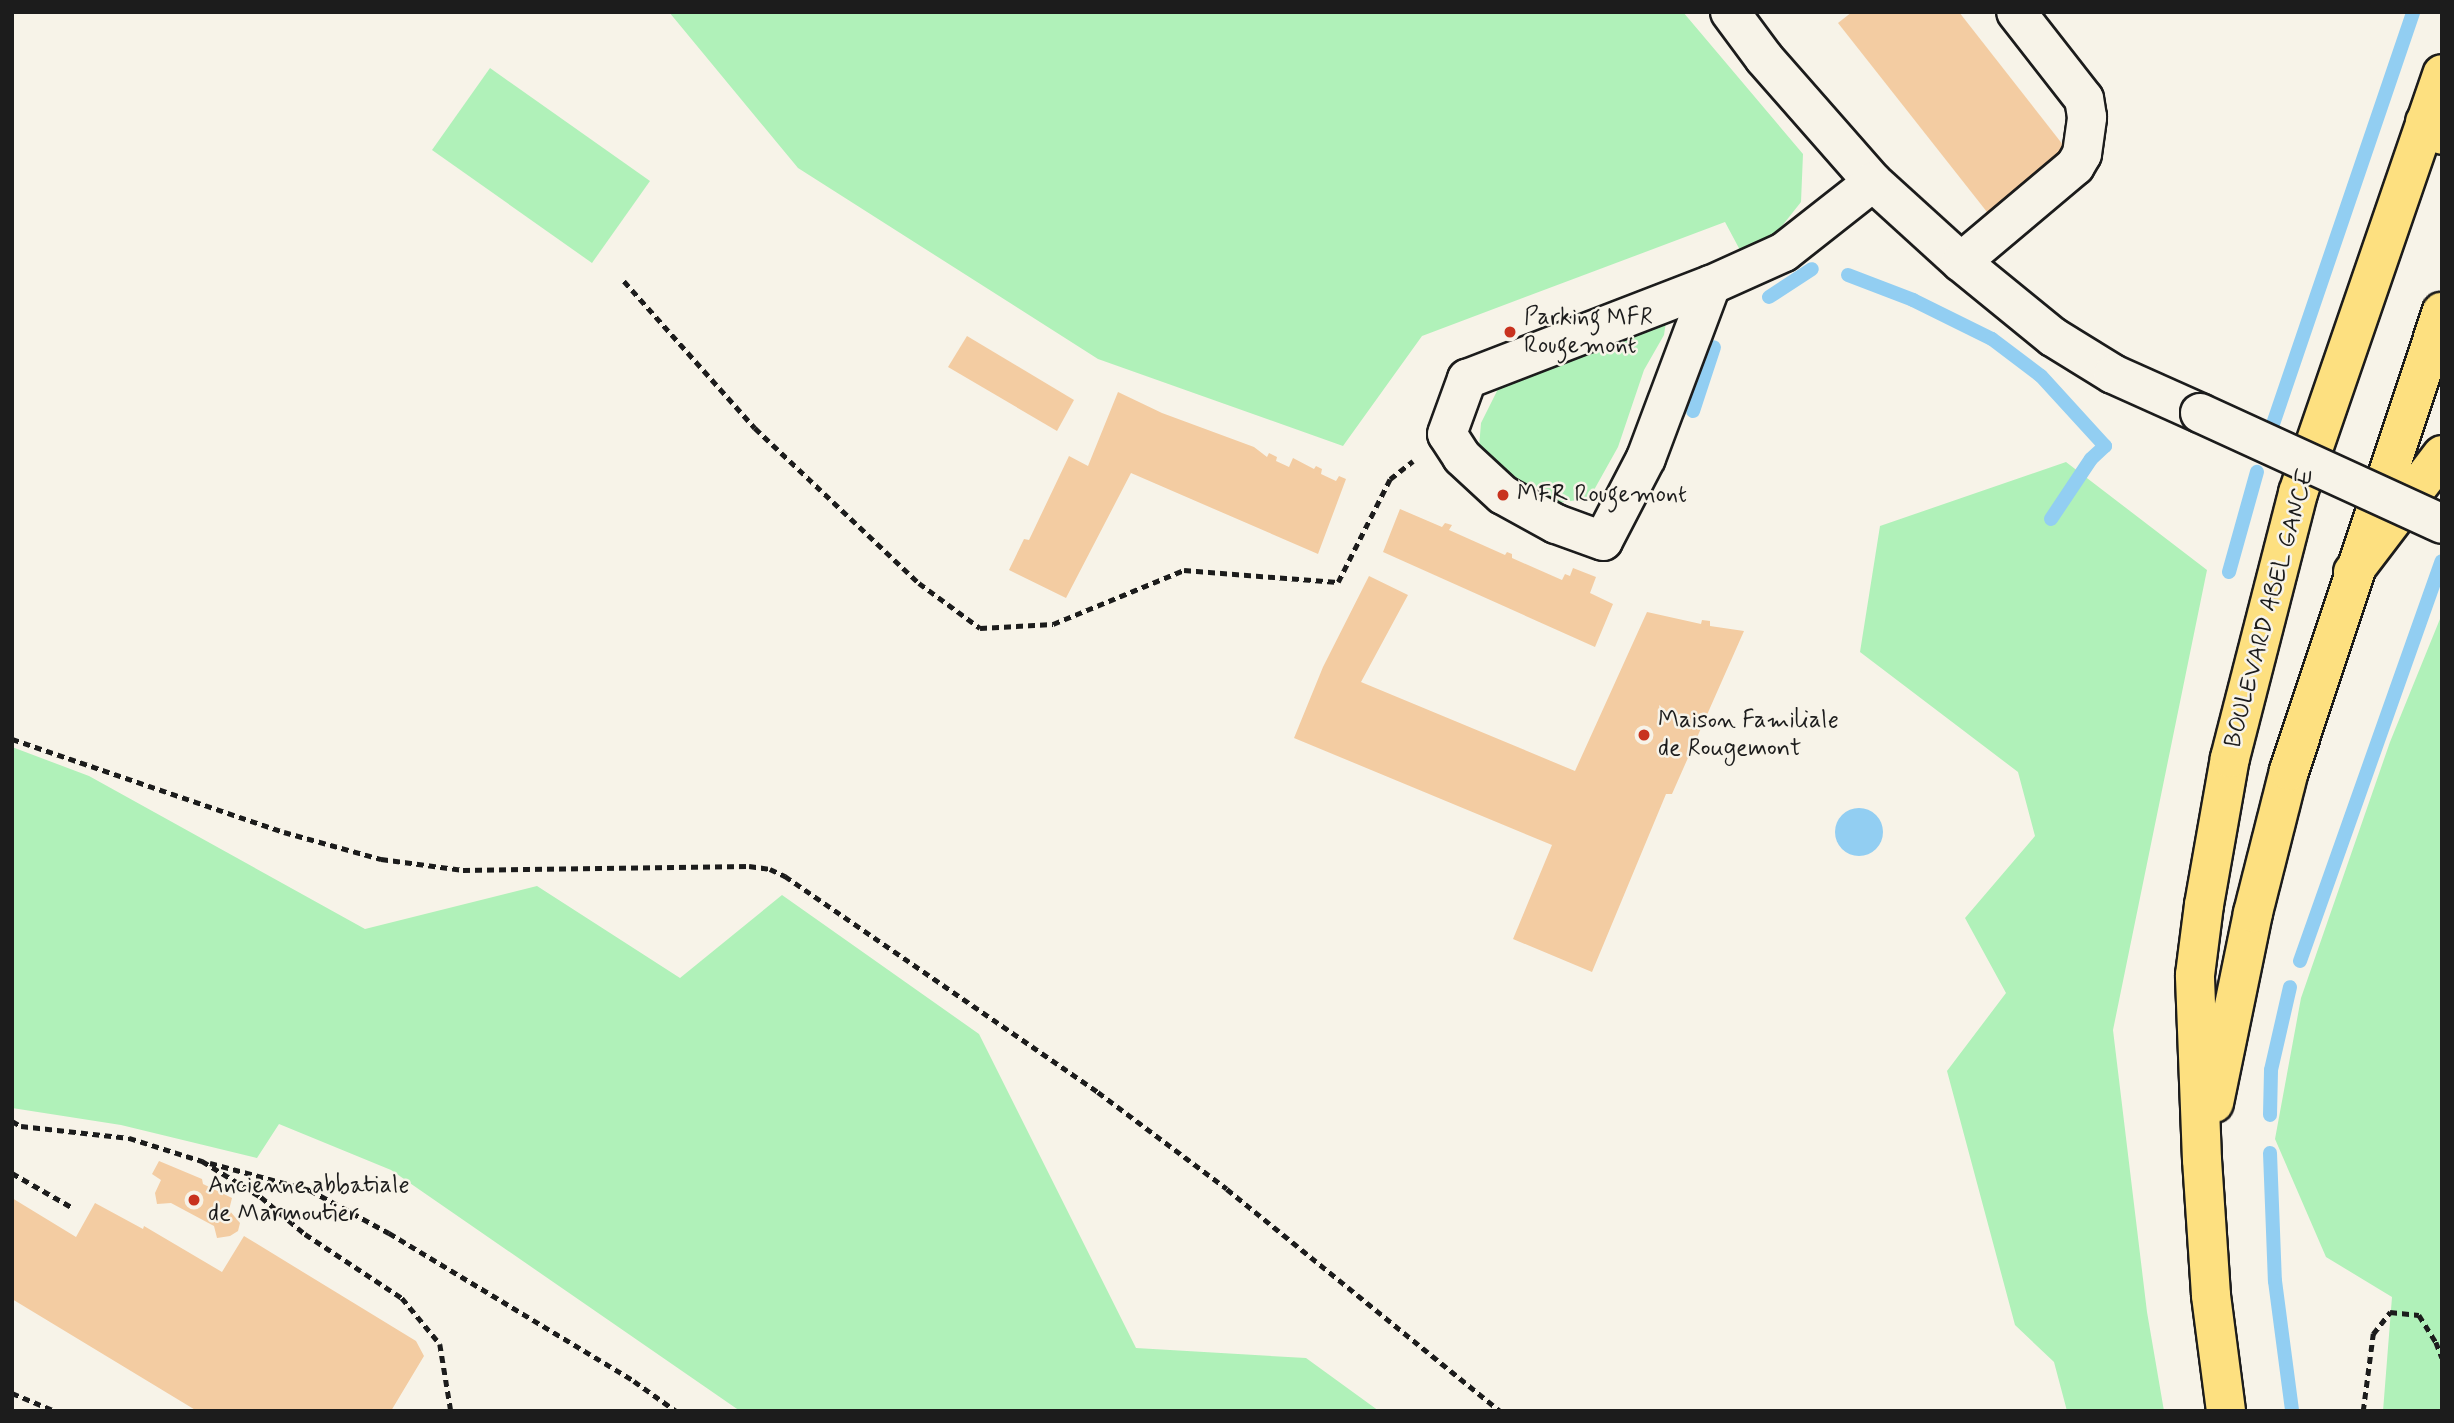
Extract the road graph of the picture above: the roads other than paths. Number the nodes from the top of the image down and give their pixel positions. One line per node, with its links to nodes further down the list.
1 (1730, 12): 5 (street)
2 (2016, 12): 6 (street)
3 (2442, 75): 4 (main road, BOULEVARD ABEL GANCE)
4 (2436, 126): 12 (main road, BOULEVARD ABEL GANCE)
5 (1873, 182): 6 (street); 7 (street)
6 (1961, 262): 10 (street, bridge)
7 (1711, 285): 7 (street)
8 (2442, 312): 11 (main road, BOULEVARD ABEL GANCE)
9 (2442, 456): 11 (main road)
10 (2442, 524)
11 (2353, 572): 12 (main road, BOULEVARD ABEL GANCE)
12 (2202, 1160): 13 (main road, BOULEVARD ABEL GANCE)
13 (2226, 1411)

